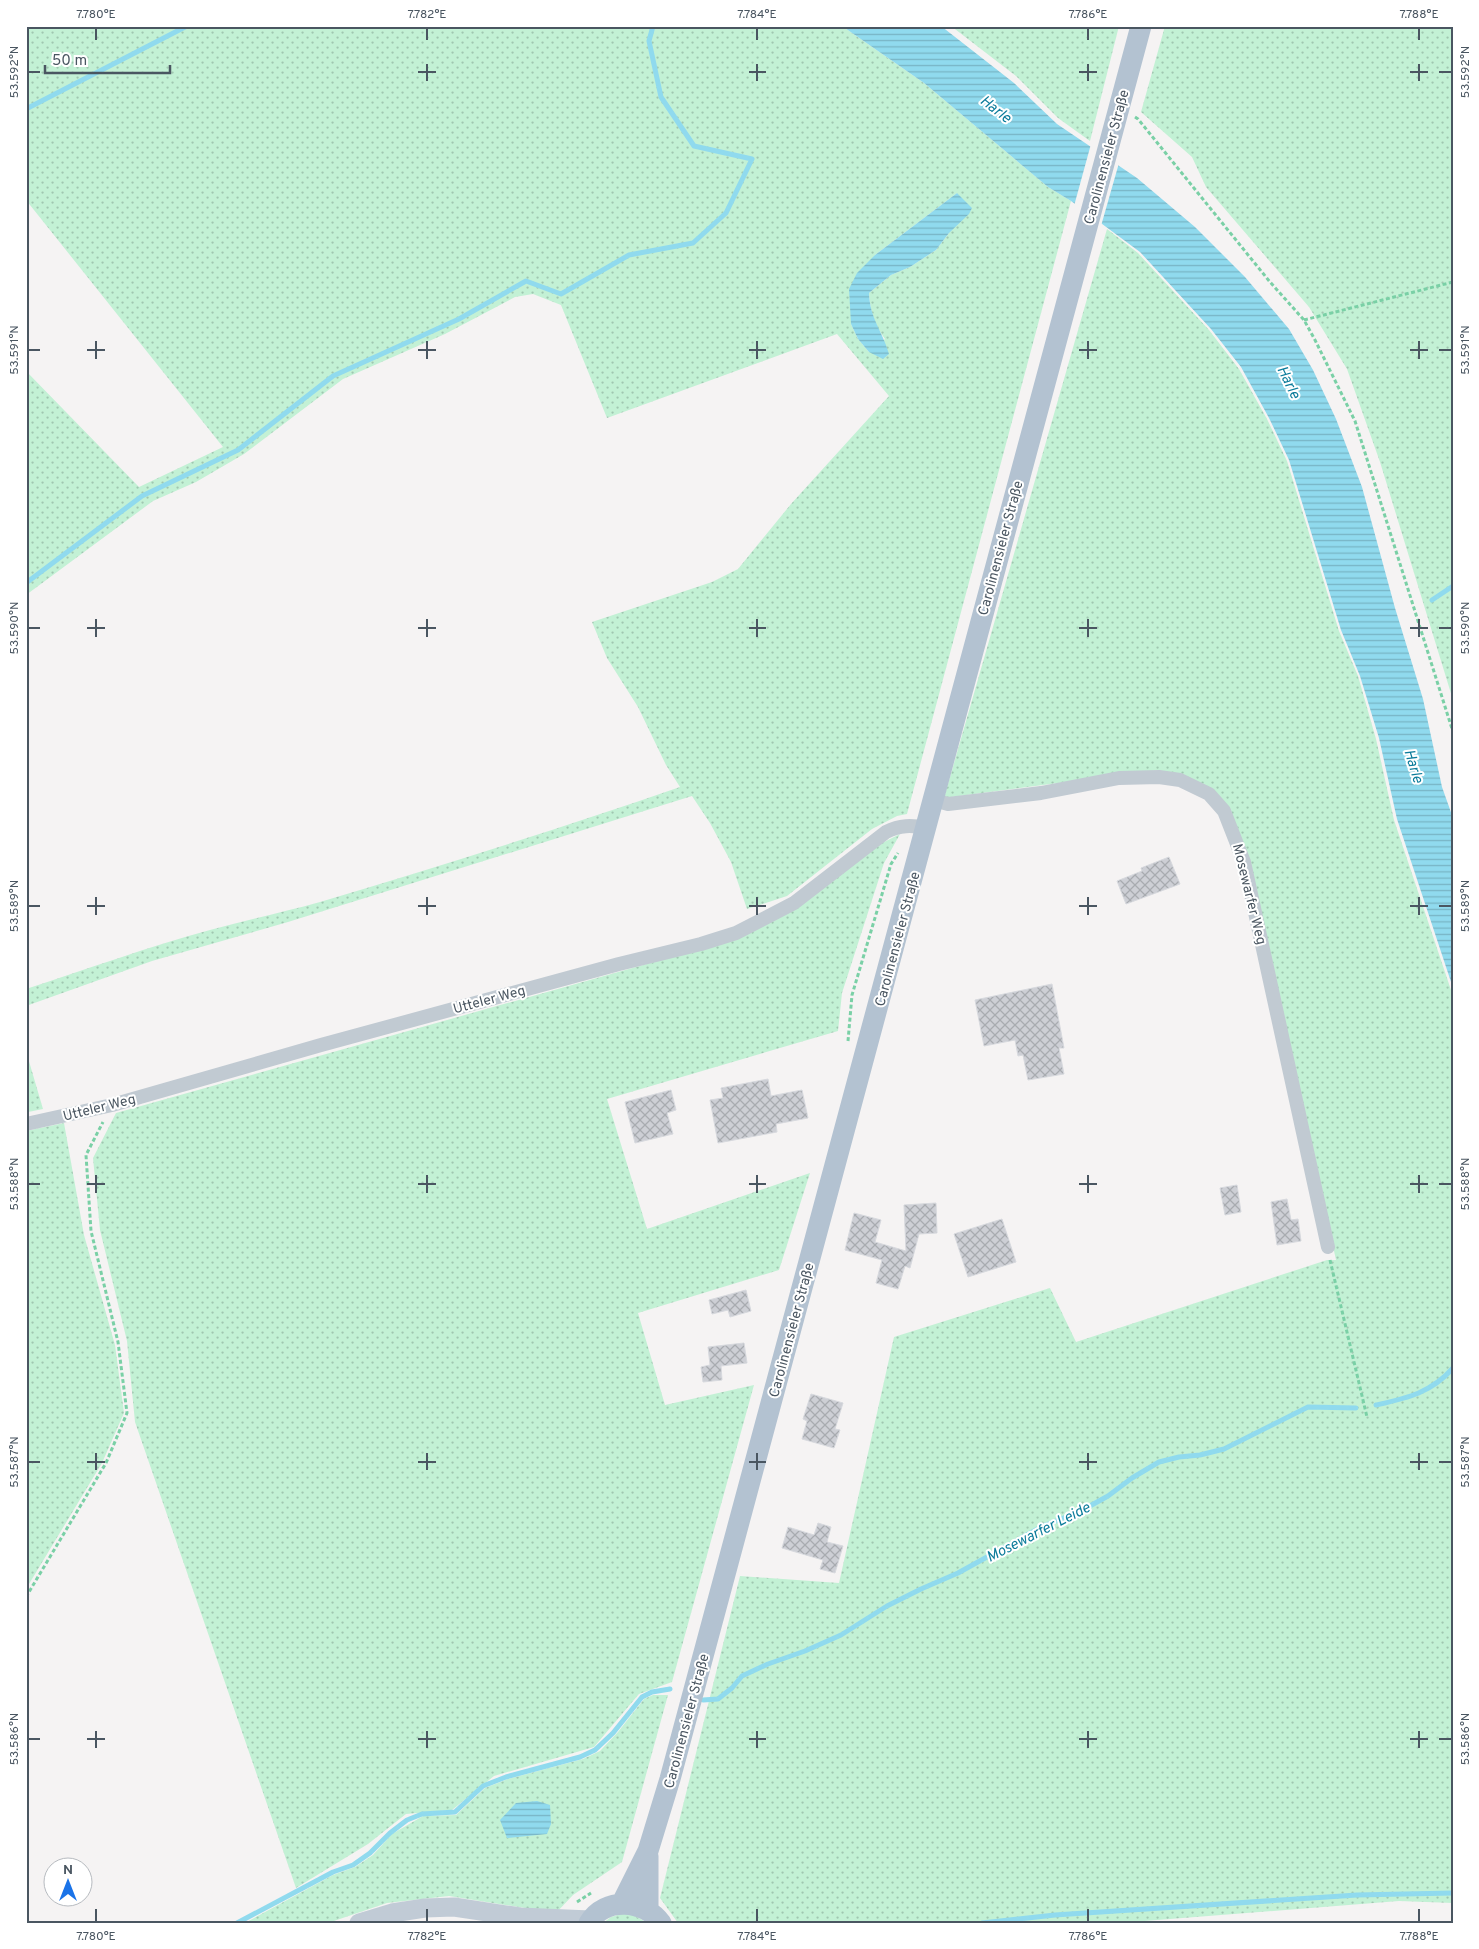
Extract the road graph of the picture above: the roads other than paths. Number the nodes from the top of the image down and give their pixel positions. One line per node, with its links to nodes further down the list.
1 (1141, 26): 2 (main road, Carolinensieler Straße)
2 (934, 800): 3 (main road, Carolinensieler Straße); 5 (street, Mosewarfer Weg)
3 (927, 828): 4 (street, Utteler Weg); 6 (main road, Carolinensieler Straße)
4 (26, 1124)
5 (1328, 1247)
6 (648, 1851): 7 (main road, Carolinensieler Straße); 8 (main road, Carolinensieler Straße)
7 (622, 1903): 8 (main road); 10 (main road)
8 (655, 1916)
9 (526, 1920): 10 (main road); 11 (main road)
10 (590, 1921)
11 (359, 1923)

